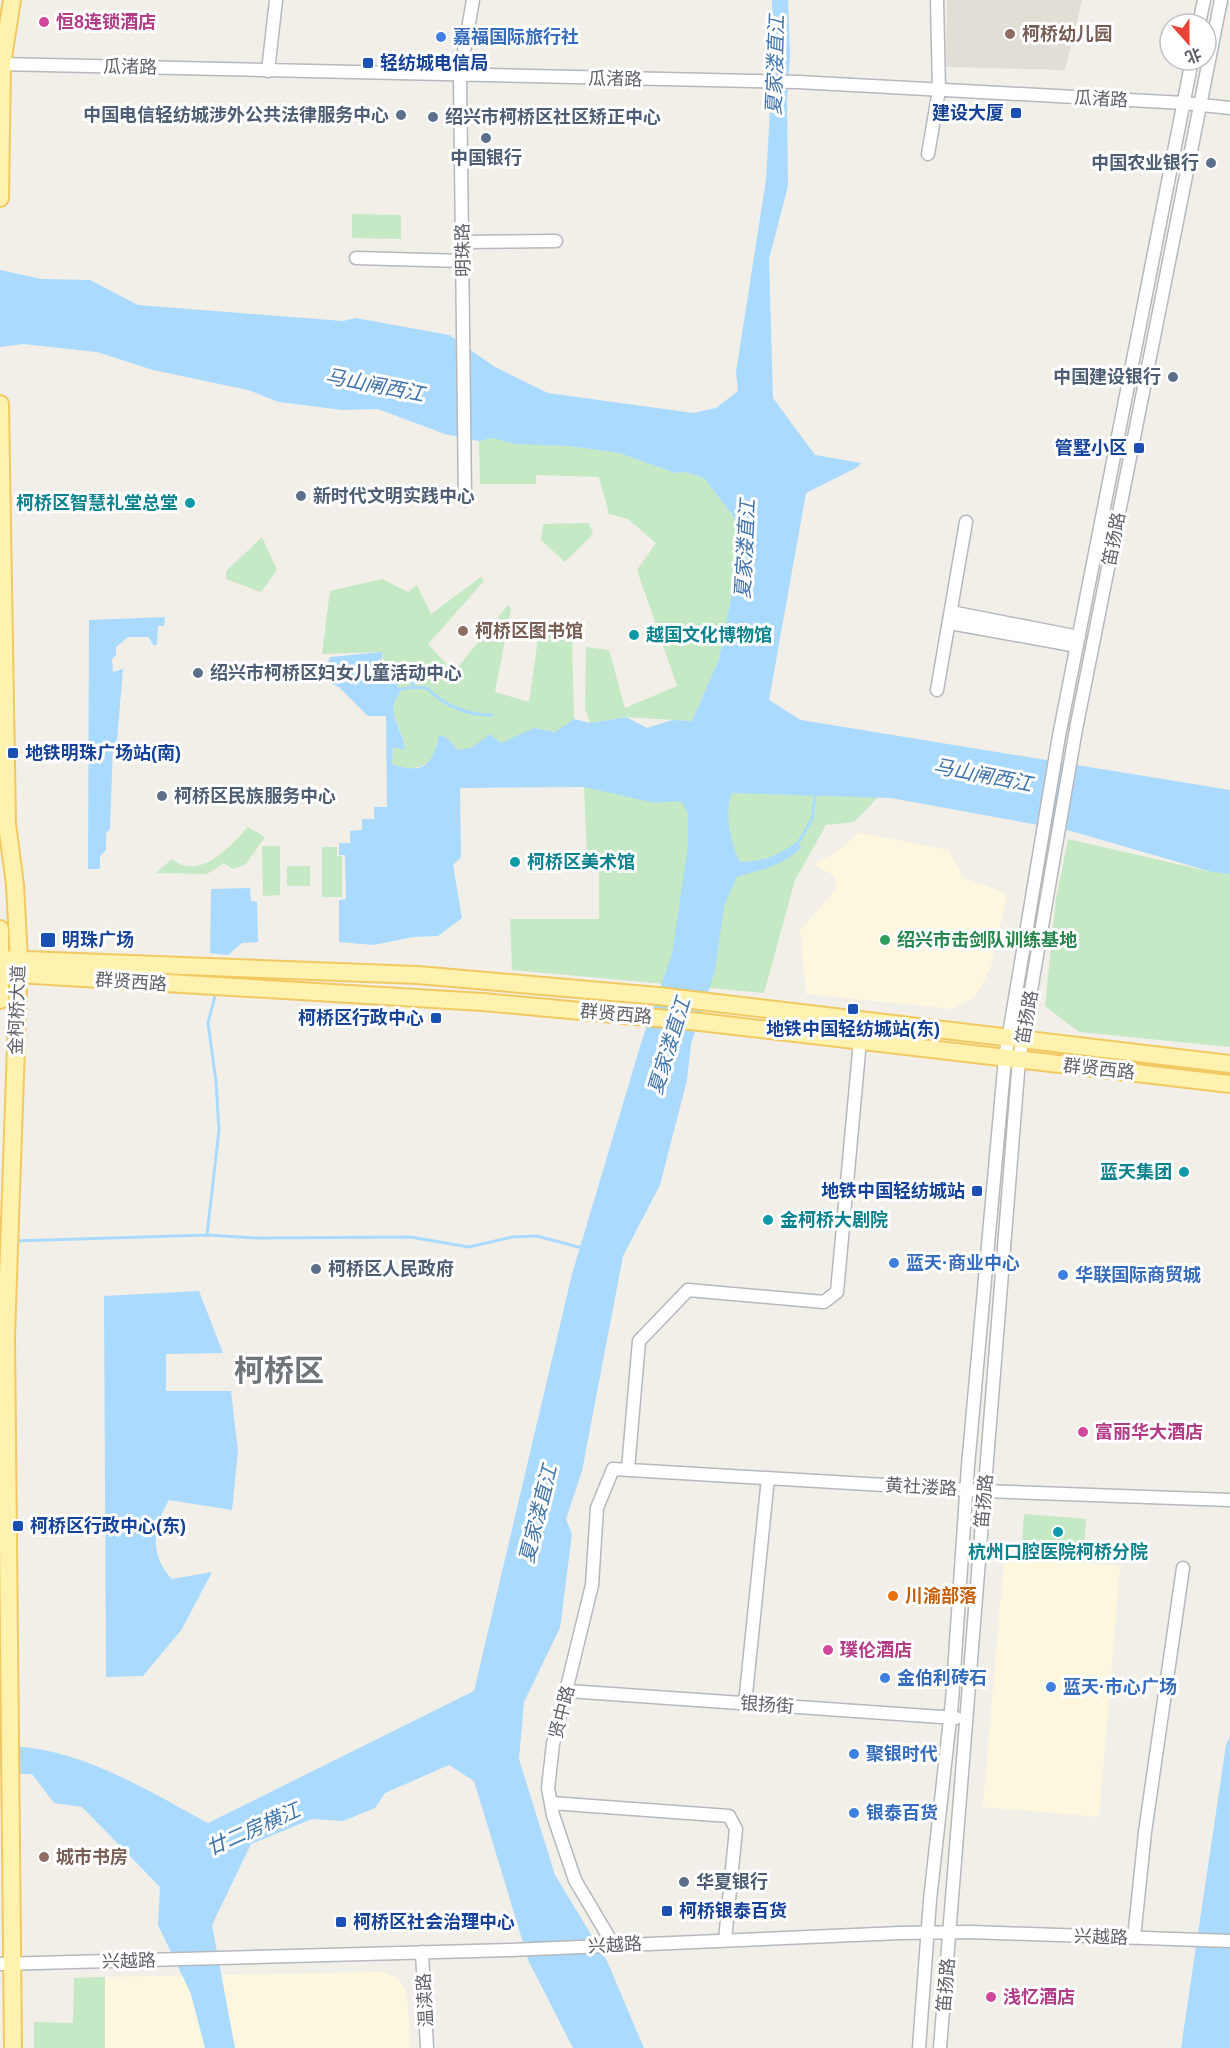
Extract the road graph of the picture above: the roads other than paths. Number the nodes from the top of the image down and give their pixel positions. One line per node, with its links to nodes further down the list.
1 (12, 0): 6 (main road)
2 (276, 0): 7 (street)
3 (473, 0): 9 (street, 明珠路)
4 (937, 0): 10 (street)
5 (1221, 0): 12 (street, 笛扬路)
6 (1, 64): 7 (street, 瓜渚路); 15 (main road)
7 (268, 71): 9 (street, 瓜渚路)
8 (1190, 72): 11 (street, 笛扬路)
9 (460, 75): 10 (street, 瓜渚路); 17 (street, 明珠路)
10 (939, 90): 11 (street, 瓜渚路); 14 (street)
11 (1184, 103): 12 (street, 瓜渚路); 25 (street, 笛扬路)
12 (1200, 105): 13 (street, 瓜渚路); 31 (street, 笛扬路)
13 (1230, 108)
14 (928, 154)
15 (0, 198)
16 (556, 241): 17 (street)
17 (463, 242): 19 (street, 明珠路)
18 (356, 258): 19 (street)
19 (463, 261): 21 (street, 明珠路)
20 (0, 404): 23 (main road, 金柯桥大道)
21 (465, 500)
22 (966, 522): 24 (street)
23 (1, 541): 29 (main road, 金柯桥大道)
24 (950, 617): 25 (street); 26 (street)
25 (1078, 641): 31 (street, 笛扬路)
26 (937, 690)
27 (0, 929): 28 (main road, 金柯桥大道)
28 (0, 966): 29 (main road, 群贤西路); 30 (main road, 金柯桥大道)
29 (19, 967): 31 (main road, 群贤西路); 32 (main road, 群贤西路); 36 (main road, 金柯桥大道)
30 (0, 1000)
31 (1016, 1039): 33 (street, 笛扬路); 34 (main road, 群贤西路)
32 (860, 1041): 33 (main road, 群贤西路); 38 (street)
33 (1012, 1059): 35 (main road, 群贤西路); 40 (street, 笛扬路); 41 (street, 笛扬路)
34 (1230, 1064)
35 (1230, 1084)
36 (3, 1336): 56 (main road, 金柯桥大道)
37 (613, 1468): 38 (street, 黄社溇路); 44 (street, 贤中路)
38 (628, 1469): 39 (street, 黄社溇路)
39 (768, 1478): 40 (street, 黄社溇路); 45 (street)
40 (966, 1490): 41 (street, 黄社溇路); 46 (street, 笛扬路)
41 (985, 1491): 42 (street, 黄社溇路); 47 (street, 笛扬路)
42 (1230, 1500)
43 (1182, 1568): 51 (street)
44 (568, 1691): 45 (street, 银扬街); 48 (street, 贤中路)
45 (745, 1704): 46 (street, 银扬街)
46 (950, 1718): 47 (street, 银扬街); 50 (street, 笛扬路)
47 (966, 1719): 49 (street, 笛扬路)
48 (551, 1803): 52 (street); 54 (street, 贤中路)
49 (951, 1932): 50 (street, 兴越路); 51 (street, 兴越路); 60 (street, 笛扬路)
50 (927, 1933): 52 (street, 兴越路); 59 (street, 笛扬路)
51 (1134, 1938): 53 (street, 兴越路)
52 (726, 1940): 54 (street, 兴越路)
53 (1230, 1941)
54 (610, 1946): 55 (street, 兴越路)
55 (422, 1952): 56 (street, 兴越路); 58 (street, 温渎路)
56 (6, 1964): 57 (main road, 金柯桥大道)
57 (13, 2048)
58 (427, 2048)
59 (919, 2048)
60 (940, 2048)

